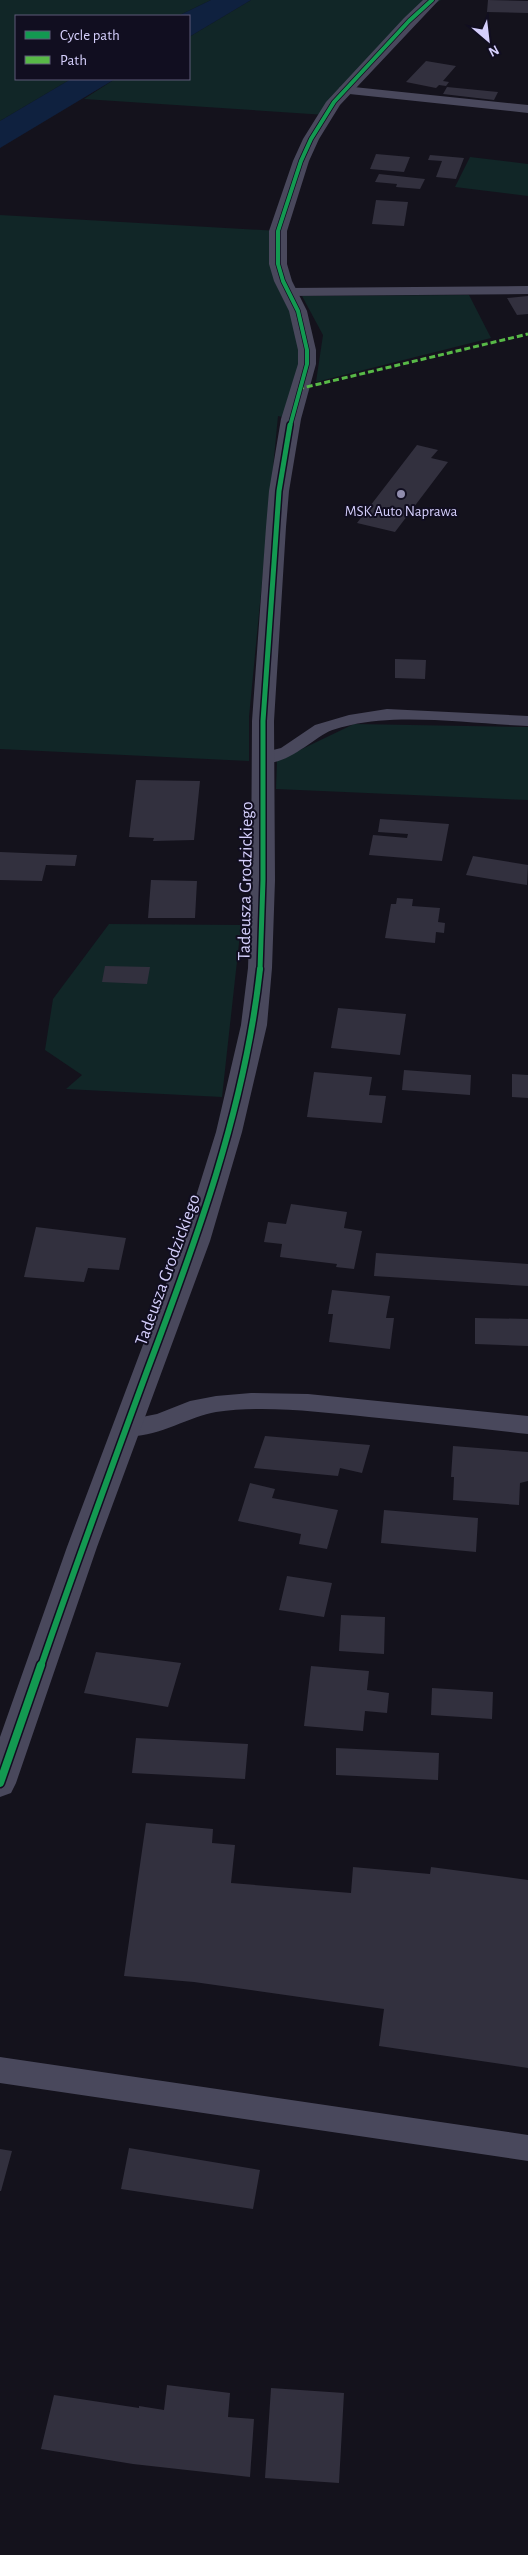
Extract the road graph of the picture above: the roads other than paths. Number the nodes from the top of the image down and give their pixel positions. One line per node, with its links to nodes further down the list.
1 (432, 0): 2 (street, Tadeusza Grodzickiego)
2 (344, 90): 3 (lane); 5 (street, Tadeusza Grodzickiego)
3 (528, 109)
4 (528, 290): 5 (lane)
5 (288, 292): 7 (street, Tadeusza Grodzickiego)
6 (528, 721): 7 (lane)
7 (263, 758): 9 (street, Tadeusza Grodzickiego)
8 (528, 1425): 9 (lane)
9 (125, 1428): 10 (street, Tadeusza Grodzickiego)
10 (0, 1783)
11 (0, 2070): 12 (lane)
12 (528, 2148)

